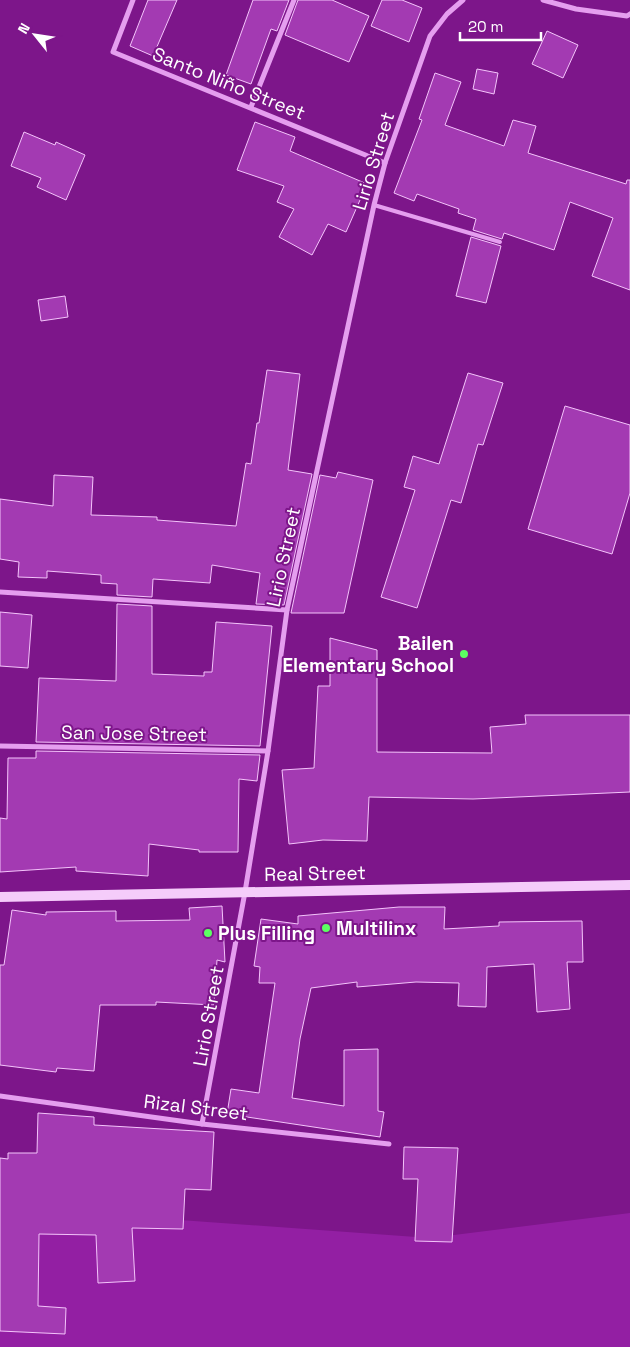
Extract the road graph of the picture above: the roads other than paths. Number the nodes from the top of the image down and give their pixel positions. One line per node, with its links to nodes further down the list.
1 (133, 0): 6 (street, Santo Niño Street)
2 (294, 0): 6 (street)
3 (463, 0): 7 (street, Lirio Street)
4 (544, 0): 5 (street)
5 (630, 14)
6 (251, 107): 7 (street, Santo Niño Street)
7 (386, 163): 8 (street, Lirio Street)
8 (374, 205): 9 (lane); 11 (street, Lirio Street)
9 (500, 242)
10 (0, 592): 11 (street)
11 (286, 610): 13 (street, Lirio Street)
12 (0, 746): 13 (street, San Jose Street)
13 (268, 751): 15 (street, Lirio Street)
14 (630, 885): 15 (main road, Real Street)
15 (245, 892): 16 (main road, Real Street); 18 (street, Lirio Street)
16 (0, 897)
17 (0, 1096): 18 (street, Rizal Street)
18 (202, 1124): 19 (street, Rizal Street)
19 (390, 1144)

